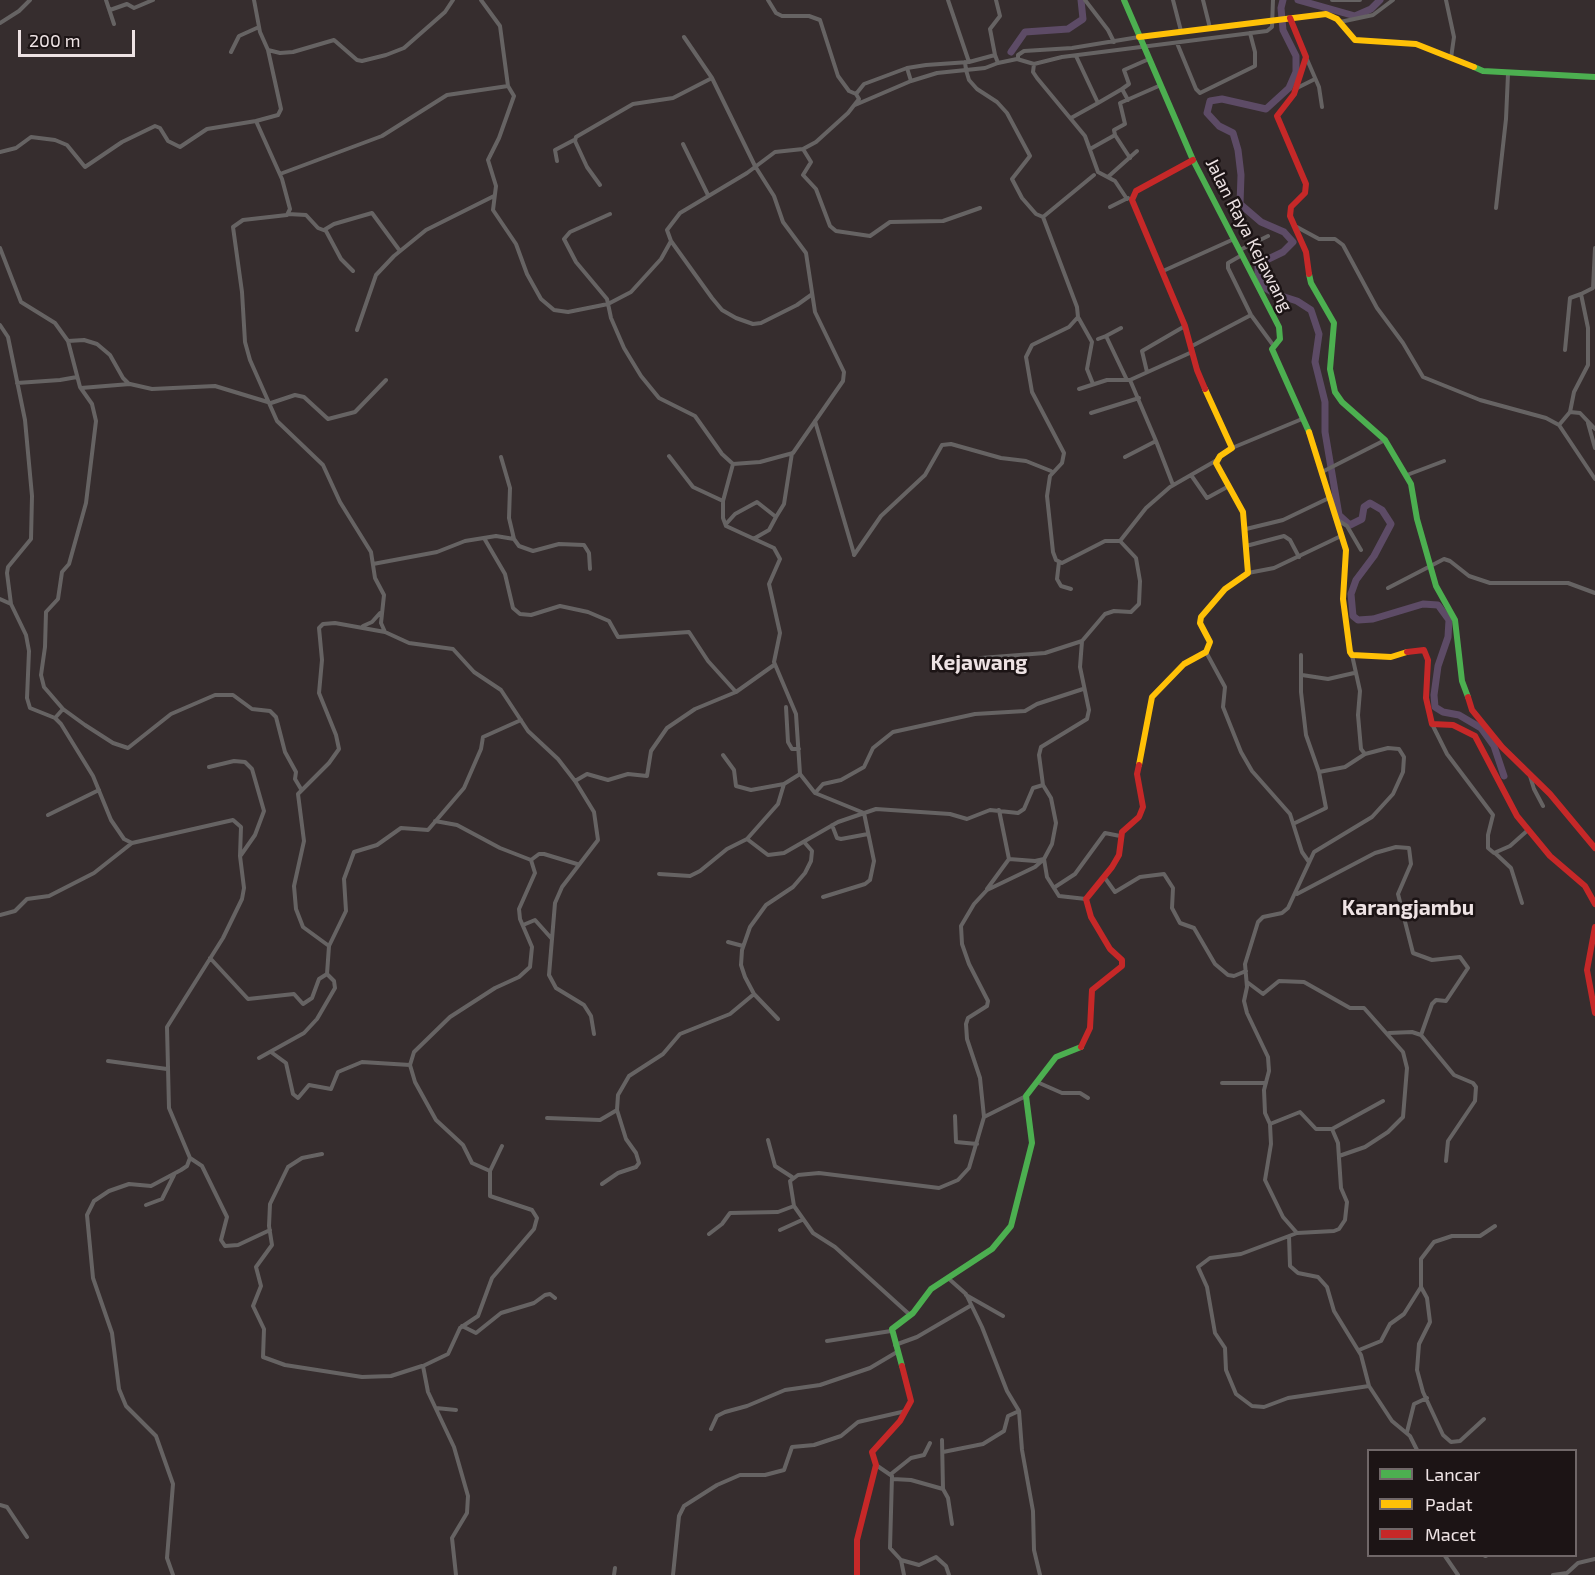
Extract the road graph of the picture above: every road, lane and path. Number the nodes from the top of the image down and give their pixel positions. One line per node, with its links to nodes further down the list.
1 (30, 0): 22 (street)
2 (106, 0): 19 (street)
3 (153, 0): 19 (street)
4 (254, 0): 24 (street)
5 (453, 0): 34 (street)
6 (481, 0): 52 (street)
7 (768, 0): 55 (street)
8 (948, 0): 44 (street)
9 (996, 0): 36 (street)
10 (1085, 0): 31 (street)
11 (1124, 0): 29 (street, Jalan Raya Kejawang)
12 (1173, 0): 26 (street)
13 (1203, 0): 25 (street)
14 (1332, 0): 15 (street)
15 (1360, 0)
16 (1393, 0): 21 (street)
17 (1446, 0): 41 (street)
18 (1271, 1): 20 (street)
19 (110, 10): 23 (street)
20 (1281, 19): 21 (street); 25 (street); 27 (street); 38 (street)
21 (1340, 22): 41 (street)
22 (0, 23)
23 (114, 24)
24 (259, 27): 34 (street); 35 (street)
25 (1211, 28): 26 (street); 30 (street)
26 (1181, 31): 29 (street)
27 (1250, 33): 30 (street); 32 (street)
28 (684, 37): 48 (street)
29 (1139, 37): 31 (street); 33 (street, Jalan Raya Kejawang)
30 (1213, 38): 32 (street)
31 (1114, 42): 39 (street)
32 (1177, 43): 33 (street)
33 (1143, 47): 37 (street); 40 (street, Jalan Raya Kejawang)
34 (268, 50): 61 (street)
35 (231, 52)
36 (995, 55): 42 (street); 44 (street)
37 (1076, 56): 43 (street); 57 (street)
38 (1306, 57): 50 (street); 53 (street)
39 (1018, 59): 42 (street); 43 (street)
40 (1149, 59): 51 (street, Jalan Raya Kejawang); 54 (street)
41 (1451, 59): 46 (street)
42 (998, 63): 44 (street)
43 (1034, 64): 60 (street)
44 (966, 65): 45 (street); 49 (street); 85 (street)
45 (908, 70): 49 (street); 55 (street)
46 (1508, 74): 47 (street); 82 (street)
47 (1595, 77)
48 (712, 78): 63 (street); 72 (street)
49 (911, 79): 58 (street)
50 (1315, 79): 53 (street); 59 (street)
51 (1161, 85): 56 (street); 70 (street, Jalan Raya Kejawang)
52 (508, 86): 73 (street); 78 (street)
53 (1296, 88): 86 (street)
54 (1122, 89): 56 (street); 57 (street)
55 (857, 93): 58 (street)
56 (1128, 99): 62 (street)
57 (1098, 103): 60 (street)
58 (855, 106): 65 (street)
59 (1322, 107)
60 (1071, 118): 66 (street)
61 (256, 121): 68 (street); 73 (street)
62 (1115, 135): 66 (street); 69 (street)
63 (574, 140): 71 (street); 76 (street)
64 (683, 144): 77 (street)
65 (803, 149): 72 (street); 81 (street)
66 (1090, 149): 75 (street)
67 (1137, 151): 69 (street)
68 (0, 152)
69 (1130, 158): 75 (street)
70 (1193, 160): 79 (street); 89 (street, Jalan Raya Kejawang)
71 (557, 161)
72 (755, 166): 77 (street); 97 (street)
73 (280, 174): 83 (street)
74 (1094, 175): 85 (street)
75 (1109, 176): 79 (street)
76 (600, 185)
77 (708, 195): 90 (street)
78 (495, 196): 93 (street); 99 (street)
79 (1129, 198): 80 (street); 96 (street)
80 (1110, 207)
81 (980, 208)
82 (1496, 208)
83 (288, 214): 87 (street); 122 (street)
84 (610, 214): 99 (street)
85 (1044, 217): 101 (street)
86 (1293, 224): 128 (street); 130 (street)
87 (324, 230): 93 (street); 95 (street)
88 (1268, 236): 94 (street)
89 (1234, 239): 94 (street, Jalan Raya Kejawang); 96 (street)
90 (671, 242): 97 (street); 99 (street)
91 (0, 248): 108 (street)
92 (1595, 248): 98 (street)
93 (400, 251): 105 (street)
94 (1240, 253): 100 (street); 109 (street, Jalan Raya Kejawang)
95 (353, 271)
96 (1163, 271): 103 (street)
97 (811, 294): 126 (street)
98 (1581, 294): 111 (street); 123 (street)
99 (608, 304): 140 (street)
100 (1251, 315): 109 (street); 110 (street)
101 (1078, 317): 118 (street); 141 (street)
102 (0, 324): 116 (street)
103 (1185, 326): 110 (street); 112 (street)
104 (1121, 328): 106 (street)
105 (357, 330)
106 (1106, 336): 107 (street); 114 (street)
107 (1098, 339)
108 (68, 341): 113 (street); 117 (street)
109 (1273, 345): 125 (street, Jalan Raya Kejawang)
110 (1192, 349): 112 (street); 132 (street)
111 (1565, 350)
112 (1147, 372): 114 (street)
113 (77, 376): 116 (street); 119 (street)
114 (1128, 379): 118 (street); 121 (street)
115 (387, 380): 122 (street)
116 (17, 383): 171 (street)
117 (130, 384): 119 (street); 122 (street)
118 (1093, 384): 120 (street)
119 (81, 388): 186 (street)
120 (1079, 389)
121 (1139, 398): 124 (street); 131 (street)
122 (267, 402): 163 (street)
123 (1570, 412): 127 (street); 128 (street)
124 (1091, 413)
125 (1302, 418): 132 (street); 142 (street, Jalan Raya Kejawang)
126 (815, 420): 134 (street); 141 (street)
127 (1587, 422): 129 (street); 133 (street)
128 (1559, 424): 145 (street)
129 (1595, 429)
130 (1385, 440): 142 (street); 143 (street)
131 (1156, 441): 137 (street); 146 (street)
132 (1232, 448): 138 (street)
133 (1595, 448)
134 (793, 453): 140 (street); 150 (street)
135 (669, 456): 149 (street)
136 (501, 457): 157 (street)
137 (1125, 457)
138 (1216, 460): 144 (street); 147 (street)
139 (1444, 461): 143 (street)
140 (733, 464): 149 (street)
141 (1051, 471): 162 (street)
142 (1325, 471): 148 (street, Jalan Raya Kejawang)
143 (1407, 475): 164 (street)
144 (1191, 476): 146 (street); 147 (street)
145 (1595, 478)
146 (1173, 485): 158 (street)
147 (1229, 485): 153 (street)
148 (1329, 498): 151 (street, Jalan Raya Kejawang); 153 (street)
149 (723, 501): 152 (street)
150 (776, 517): 152 (street); 156 (street)
151 (1335, 518): 154 (street, Jalan Raya Kejawang); 160 (street)
152 (726, 524): 156 (street)
153 (1246, 529): 159 (street)
154 (1341, 536): 161 (street); 178 (street, Jalan Raya Kejawang)
155 (484, 538): 157 (street); 163 (street); 184 (street)
156 (755, 538): 179 (street)
157 (514, 539): 165 (street)
158 (1120, 541): 162 (street); 175 (street)
159 (1246, 546): 161 (street); 166 (street)
160 (1361, 550)
161 (1299, 557): 166 (street)
162 (1059, 562): 168 (street)
163 (373, 564): 172 (street)
164 (1430, 565): 167 (street); 169 (street); 196 (street)
165 (590, 569)
166 (1248, 573): 176 (street)
167 (1388, 588)
168 (1071, 589)
169 (1595, 593)
170 (0, 599): 171 (street)
171 (11, 603): 187 (street)
172 (382, 607): 173 (street); 174 (street)
173 (362, 627): 174 (street); 200 (street)
174 (385, 632): 188 (street)
175 (1082, 641): 180 (street); 183 (street)
176 (1206, 652): 208 (street); 212 (street)
177 (1301, 655): 182 (street)
178 (1352, 655): 181 (street); 189 (street)
179 (774, 666): 184 (street); 190 (street)
180 (965, 671)
181 (1354, 673): 182 (street); 191 (street)
182 (1302, 675): 194 (street)
183 (1083, 689): 199 (street); 202 (street)
184 (736, 692): 197 (street)
185 (786, 707): 190 (street)
186 (63, 709): 187 (street); 200 (street)
187 (55, 718): 201 (street)
188 (521, 720): 197 (street); 207 (street)
189 (1432, 724): 210 (street); 217 (street)
190 (799, 749): 195 (street)
191 (1365, 754): 194 (street); 222 (street)
192 (723, 755): 198 (street)
193 (209, 767): 218 (street)
194 (1319, 772): 208 (street)
195 (800, 774): 198 (street); 202 (street)
196 (1530, 775): 203 (street); 216 (street)
197 (575, 781): 223 (street)
198 (784, 784): 213 (street)
199 (1043, 785): 204 (street); 220 (street)
200 (301, 789): 238 (street)
201 (99, 790): 206 (street); 214 (street)
202 (815, 793): 205 (street)
203 (1543, 806)
204 (999, 810): 205 (street); 219 (street)
205 (864, 813): 209 (street); 211 (street)
206 (48, 815)
207 (435, 821): 221 (street); 238 (street)
208 (1295, 823): 222 (street)
209 (832, 825): 211 (street); 215 (street)
210 (1528, 829): 217 (street); 232 (street)
211 (868, 834): 229 (street)
212 (1120, 836): 225 (street); 226 (street)
213 (747, 839): 215 (street); 224 (street)
214 (132, 843): 218 (street); 233 (street)
215 (805, 843): 239 (street)
216 (1595, 848)
217 (1494, 853): 231 (street)
218 (240, 856): 240 (street)
219 (1009, 859): 220 (street); 227 (street)
220 (1044, 859): 226 (street); 227 (street)
221 (531, 860): 223 (street); 234 (street)
222 (1309, 862): 228 (street)
223 (577, 864): 236 (street)
224 (659, 874)
225 (1105, 878): 230 (street); 241 (street)
226 (1055, 887): 230 (street)
227 (987, 890): 263 (street)
228 (1296, 894): 241 (street); 249 (street)
229 (823, 897)
230 (1086, 899): 255 (street)
231 (1522, 903)
232 (1595, 904)
233 (0, 915)
234 (523, 925): 236 (street); 253 (street)
235 (1595, 927): 245 (street)
236 (552, 939): 248 (street)
237 (728, 942): 239 (street)
238 (329, 946): 242 (street)
239 (743, 946): 244 (street)
240 (210, 958): 242 (street); 254 (street)
241 (1246, 970): 243 (street)
242 (327, 974): 250 (street)
243 (1247, 981): 247 (street); 257 (street)
244 (754, 994): 246 (street); 261 (street)
245 (1595, 1013)
246 (778, 1019)
247 (1388, 1033): 249 (street); 271 (street)
248 (594, 1034)
249 (1421, 1035): 273 (street)
250 (271, 1052): 251 (street); 253 (street)
251 (259, 1058)
252 (108, 1061): 254 (street)
253 (410, 1065): 274 (street)
254 (167, 1069): 272 (street)
255 (1036, 1081): 258 (street); 259 (street)
256 (1222, 1083): 257 (street)
257 (1266, 1083): 265 (street)
258 (1024, 1097): 263 (street); 287 (street)
259 (1088, 1098)
260 (1383, 1101): 266 (street)
261 (617, 1110): 264 (street); 277 (street)
262 (955, 1116): 268 (street)
263 (984, 1117): 268 (street)
264 (547, 1118)
265 (1270, 1124): 266 (street); 284 (street)
266 (1332, 1129): 271 (street)
267 (768, 1140): 276 (street)
268 (977, 1144): 276 (street)
269 (502, 1146): 274 (street)
270 (322, 1154): 282 (street)
271 (1340, 1156): 284 (street)
272 (190, 1158): 275 (street); 282 (street)
273 (1446, 1161)
274 (490, 1171): 294 (street)
275 (174, 1174): 278 (street); 323 (street)
276 (792, 1177): 279 (street)
277 (602, 1184)
278 (147, 1205)
279 (794, 1206): 280 (street); 285 (street)
280 (802, 1220): 283 (street); 292 (street)
281 (1495, 1226): 288 (street)
282 (270, 1230): 299 (street)
283 (780, 1230)
284 (1297, 1233): 286 (street)
285 (709, 1234)
286 (1289, 1236): 298 (street); 300 (street)
287 (948, 1277): 289 (street); 292 (street)
288 (1421, 1287): 298 (street); 301 (street)
289 (966, 1294): 291 (street); 293 (street)
290 (555, 1298): 294 (street)
291 (970, 1306): 297 (street); 305 (street)
292 (913, 1313): 295 (street)
293 (1003, 1316)
294 (462, 1326): 299 (street)
295 (891, 1331): 296 (street); 297 (street)
296 (827, 1341)
297 (896, 1349): 304 (street); 307 (street)
298 (1359, 1350): 300 (street)
299 (423, 1366): 302 (street)
300 (1368, 1386): 308 (street)
301 (1427, 1398): 306 (street); 308 (street)
302 (436, 1408): 303 (street); 324 (street)
303 (456, 1410)
304 (906, 1411): 313 (street); 326 (street)
305 (1019, 1411): 312 (street); 330 (street)
306 (1484, 1419)
307 (711, 1429)
308 (1407, 1432): 311 (street)
309 (942, 1440): 312 (street)
310 (930, 1443): 314 (street)
311 (1416, 1449)
312 (943, 1452): 315 (street)
313 (875, 1463): 314 (street); 327 (street)
314 (892, 1476): 315 (street); 321 (street)
315 (944, 1489): 317 (street)
316 (0, 1505): 318 (street)
317 (952, 1524)
318 (27, 1537)
319 (1446, 1557): 331 (street)
320 (1595, 1559): 332 (street)
321 (901, 1560): 328 (street); 329 (street)
322 (615, 1568): 325 (street)
323 (173, 1575)
324 (456, 1575)
325 (614, 1575)
326 (673, 1575)
327 (857, 1575)
328 (904, 1575)
329 (949, 1575)
330 (1040, 1575)
331 (1458, 1575)
332 (1552, 1575)

